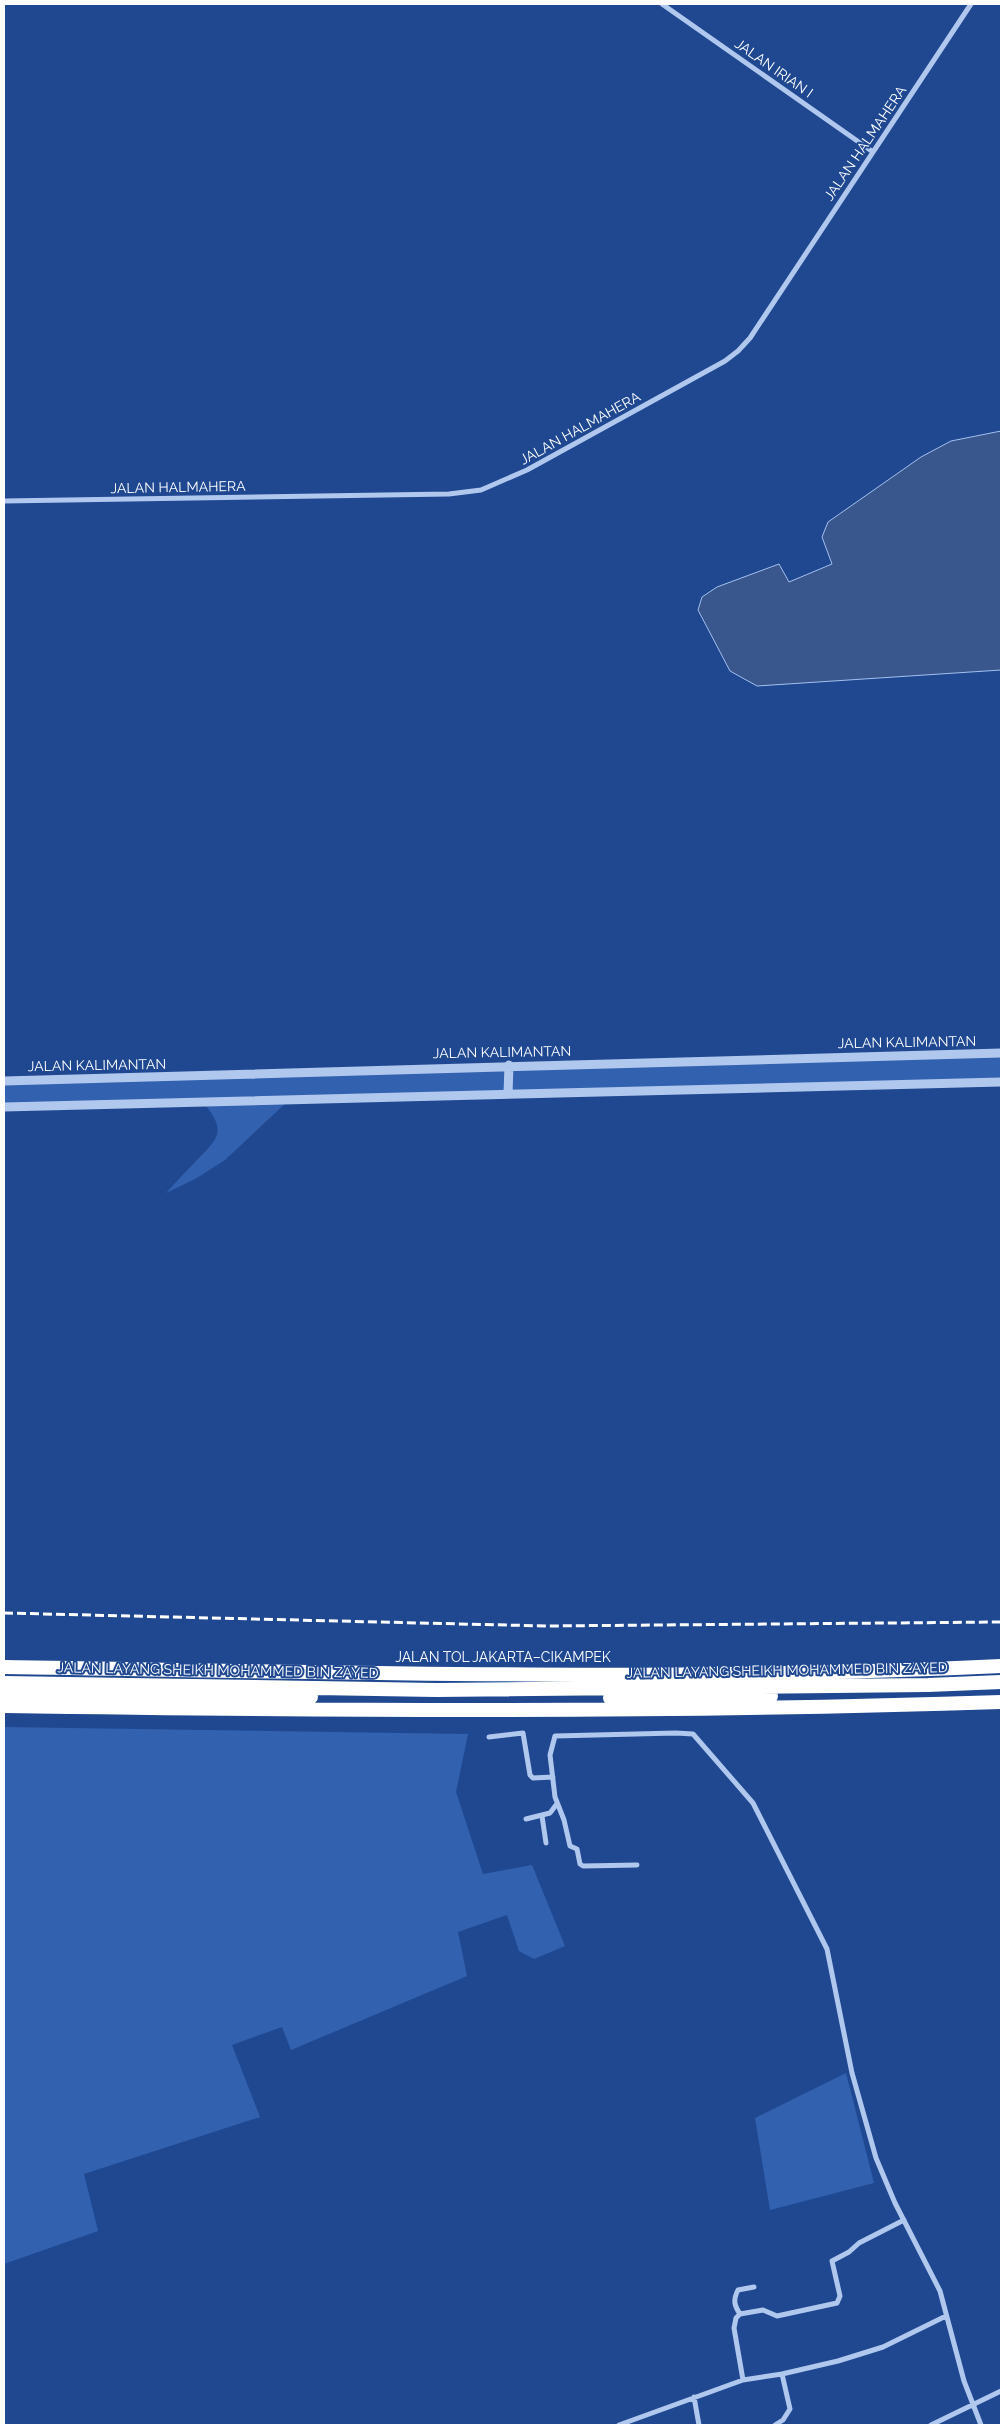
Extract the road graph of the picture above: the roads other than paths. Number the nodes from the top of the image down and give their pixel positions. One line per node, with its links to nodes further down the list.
1 (662, 4): 3 (street, JALAN IRIAN I)
2 (971, 4): 3 (street, JALAN HALMAHERA)
3 (873, 152): 4 (street, JALAN HALMAHERA)
4 (4, 502)
5 (1001, 1053): 6 (street, JALAN KALIMANTAN)
6 (509, 1065): 7 (street, JALAN KALIMANTAN); 9 (street)
7 (4, 1081)
8 (1001, 1082): 9 (street)
9 (508, 1094): 10 (street)
10 (4, 1107)
11 (1001, 1666): 12 (highway, JALAN TOL JAKARTA–CIKAMPEK)
12 (4, 1667)
13 (1001, 1682): 14 (highway, JALAN LAYANG SHEIKH MOHAMMED BIN ZAYED)
14 (4, 1683)
15 (1001, 1690): 16 (highway, JALAN LAYANG SHEIKH MOHAMMED BIN ZAYED)
16 (4, 1693)
17 (1001, 1702): 18 (highway)
18 (4, 1706)
19 (490, 1737): 20 (street)
20 (553, 1777): 21 (street); 26 (street)
21 (556, 1805): 22 (street); 25 (street)
22 (542, 1816): 23 (street); 24 (street)
23 (526, 1819)
24 (546, 1843)
25 (637, 1865)
26 (904, 2220): 28 (street); 29 (street)
27 (754, 2287): 28 (street)
28 (740, 2314): 31 (street)
29 (946, 2316): 30 (street); 34 (street)
30 (782, 2374): 31 (street); 37 (street)
31 (743, 2380): 33 (street)
32 (1001, 2391): 34 (street)
33 (694, 2397): 35 (street); 36 (street)
34 (972, 2404): 38 (street); 39 (street)
35 (619, 2425)
36 (699, 2425)
37 (775, 2425)
38 (931, 2425)
39 (980, 2425)

